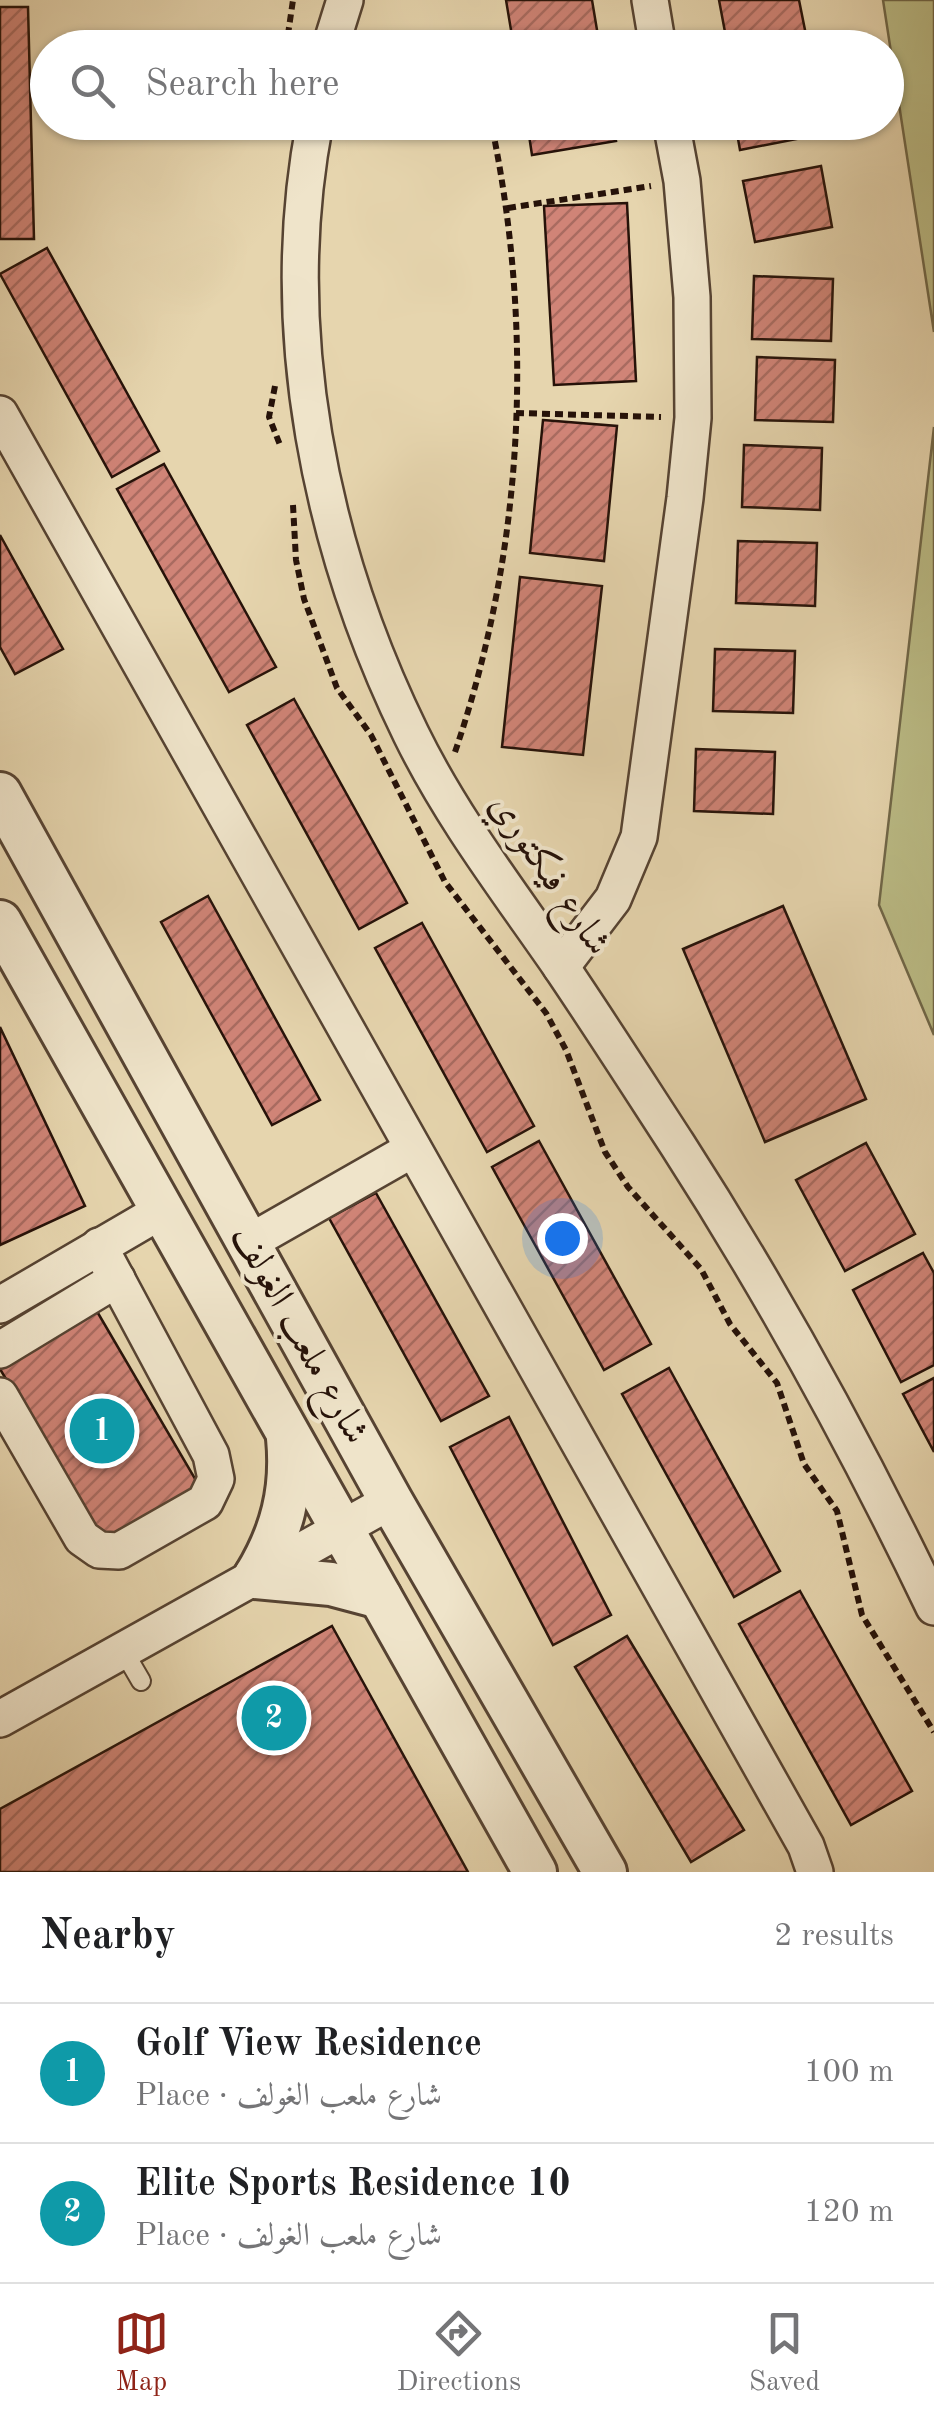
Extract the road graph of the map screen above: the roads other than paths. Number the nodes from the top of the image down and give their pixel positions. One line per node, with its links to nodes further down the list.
1 (345, 0): 3 (street)
2 (650, 0): 4 (street)
3 (336, 30)
4 (655, 30)
5 (313, 140): 10 (street, شارع فيكتوري)
6 (675, 140): 10 (street)
7 (0, 414): 11 (street)
8 (0, 794): 13 (street, شارع ملعب الغولف)
9 (0, 922): 12 (street, شارع ملعب الغولف)
10 (561, 967): 24 (street, شارع فيكتوري)
11 (413, 1149): 13 (street); 28 (street)
12 (161, 1211): 14 (street); 19 (street, شارع ملعب الغولف)
13 (248, 1243): 20 (street, شارع ملعب الغولف)
14 (99, 1246): 15 (street); 16 (street)
15 (117, 1280): 17 (street); 18 (street)
16 (0, 1305)
17 (0, 1350)
18 (0, 1396)
19 (287, 1433): 21 (street, شارع ملعب الغولف); 22 (street)
20 (391, 1501): 21 (street); 27 (street, شارع ملعب الغولف)
21 (340, 1530): 22 (street); 23 (street, شارع ملعب الغولف)
22 (254, 1577): 23 (street); 25 (street)
23 (380, 1597): 26 (street, شارع ملعب الغولف)
24 (934, 1606)
25 (0, 1719)
26 (535, 1872)
27 (605, 1872)
28 (815, 1872)

